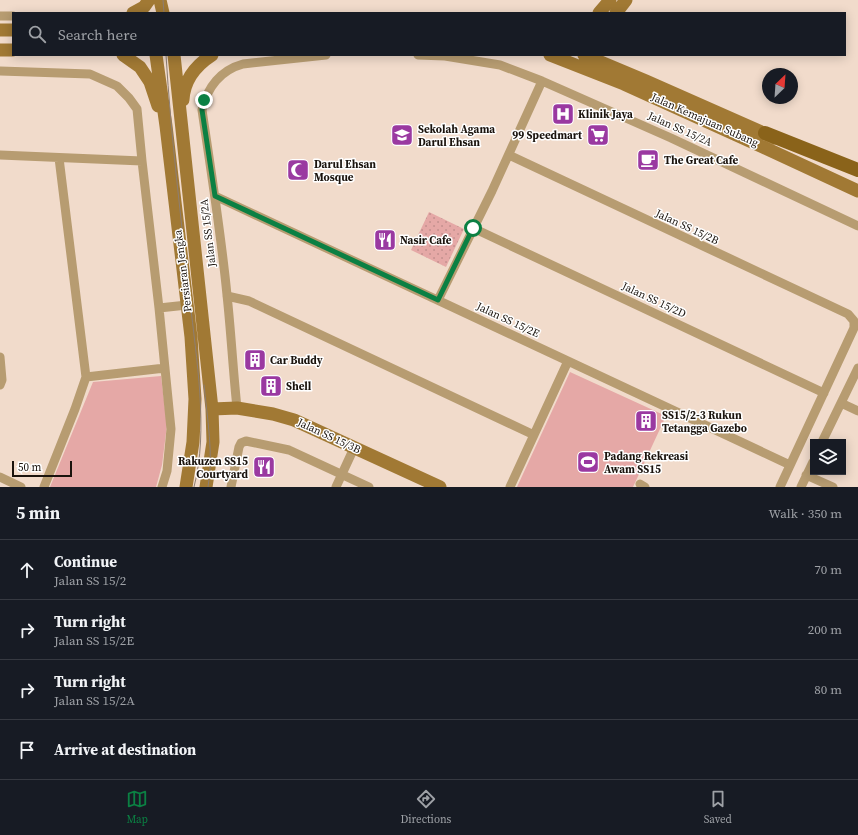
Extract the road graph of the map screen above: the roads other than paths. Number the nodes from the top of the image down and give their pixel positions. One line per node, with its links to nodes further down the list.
1 (149, 0): 5 (main road); 6 (main road)
2 (160, 0): 7 (main road)
3 (610, 0): 8 (main road)
4 (626, 0): 9 (main road)
5 (135, 12)
6 (151, 12)
7 (163, 12)
8 (600, 12)
9 (617, 12)
10 (0, 16): 11 (street)
11 (12, 16)
12 (0, 30): 13 (main road)
13 (12, 30)
14 (124, 56): 27 (main road)
15 (156, 56): 27 (main road, Persiaran Jengka)
16 (174, 56): 26 (main road, Persiaran Jengka)
17 (210, 56): 26 (main road)
18 (317, 56): 36 (street, Jalan SS 15/2A)
19 (445, 56): 25 (street, Jalan SS 15/2A)
20 (553, 56): 35 (main road, Jalan Kemajuan Subang)
21 (586, 56): 23 (main road, Jalan Kemajuan Subang)
22 (601, 56): 23 (main road)
23 (615, 68): 28 (main road, Jalan Kemajuan Subang)
24 (0, 72): 32 (street)
25 (542, 81): 30 (street); 37 (street, Jalan SS 15/2A)
26 (181, 123): 52 (main road, Persiaran Jengka)
27 (166, 126): 41 (main road, Persiaran Jengka)
28 (765, 134): 33 (main road); 34 (main road, Jalan Kemajuan Subang)
29 (0, 155): 31 (street)
30 (509, 156): 38 (street); 49 (street, Jalan SS 15/2B)
31 (59, 158): 32 (street); 47 (street)
32 (142, 162): 42 (street)
33 (858, 170)
34 (858, 177)
35 (858, 191)
36 (215, 196): 39 (street, Jalan SS 15/2A); 40 (street, Jalan SS 15/2E)
37 (858, 226)
38 (473, 228): 40 (street); 49 (street, Jalan SS 15/2D)
39 (227, 296): 51 (street, Jalan SS 15/2A); 54 (street)
40 (438, 300): 44 (street, Jalan SS 15/2E)
41 (187, 305): 42 (street); 65 (main road, Persiaran Jengka)
42 (159, 308): 45 (street)
43 (0, 357): 48 (street)
44 (568, 361): 54 (street); 57 (street, Jalan SS 15/2E)
45 (165, 368): 47 (street); 64 (street)
46 (858, 368): 50 (street)
47 (86, 377): 63 (street)
48 (0, 384)
49 (824, 393): 57 (street)
50 (841, 404): 53 (street); 55 (street)
51 (237, 408): 52 (main road, Jalan SS 15/3B); 56 (main road, Jalan SS 15/3B)
52 (212, 409): 66 (main road, Persiaran Jengka)
53 (858, 411)
54 (534, 435): 71 (street)
55 (824, 439)
56 (354, 448): 59 (street); 70 (main road, Jalan SS 15/3B)
57 (790, 465): 72 (street)
58 (810, 468): 60 (street)
59 (342, 474): 67 (street); 68 (street); 69 (street)
60 (806, 475): 73 (street); 74 (street)
61 (0, 477): 62 (street)
62 (21, 487)
63 (44, 487)
64 (162, 487)
65 (186, 487)
66 (206, 487)
67 (231, 487)
68 (336, 487)
69 (369, 487)
70 (440, 487)
71 (510, 487)
72 (780, 487)
73 (801, 487)
74 (833, 487)

